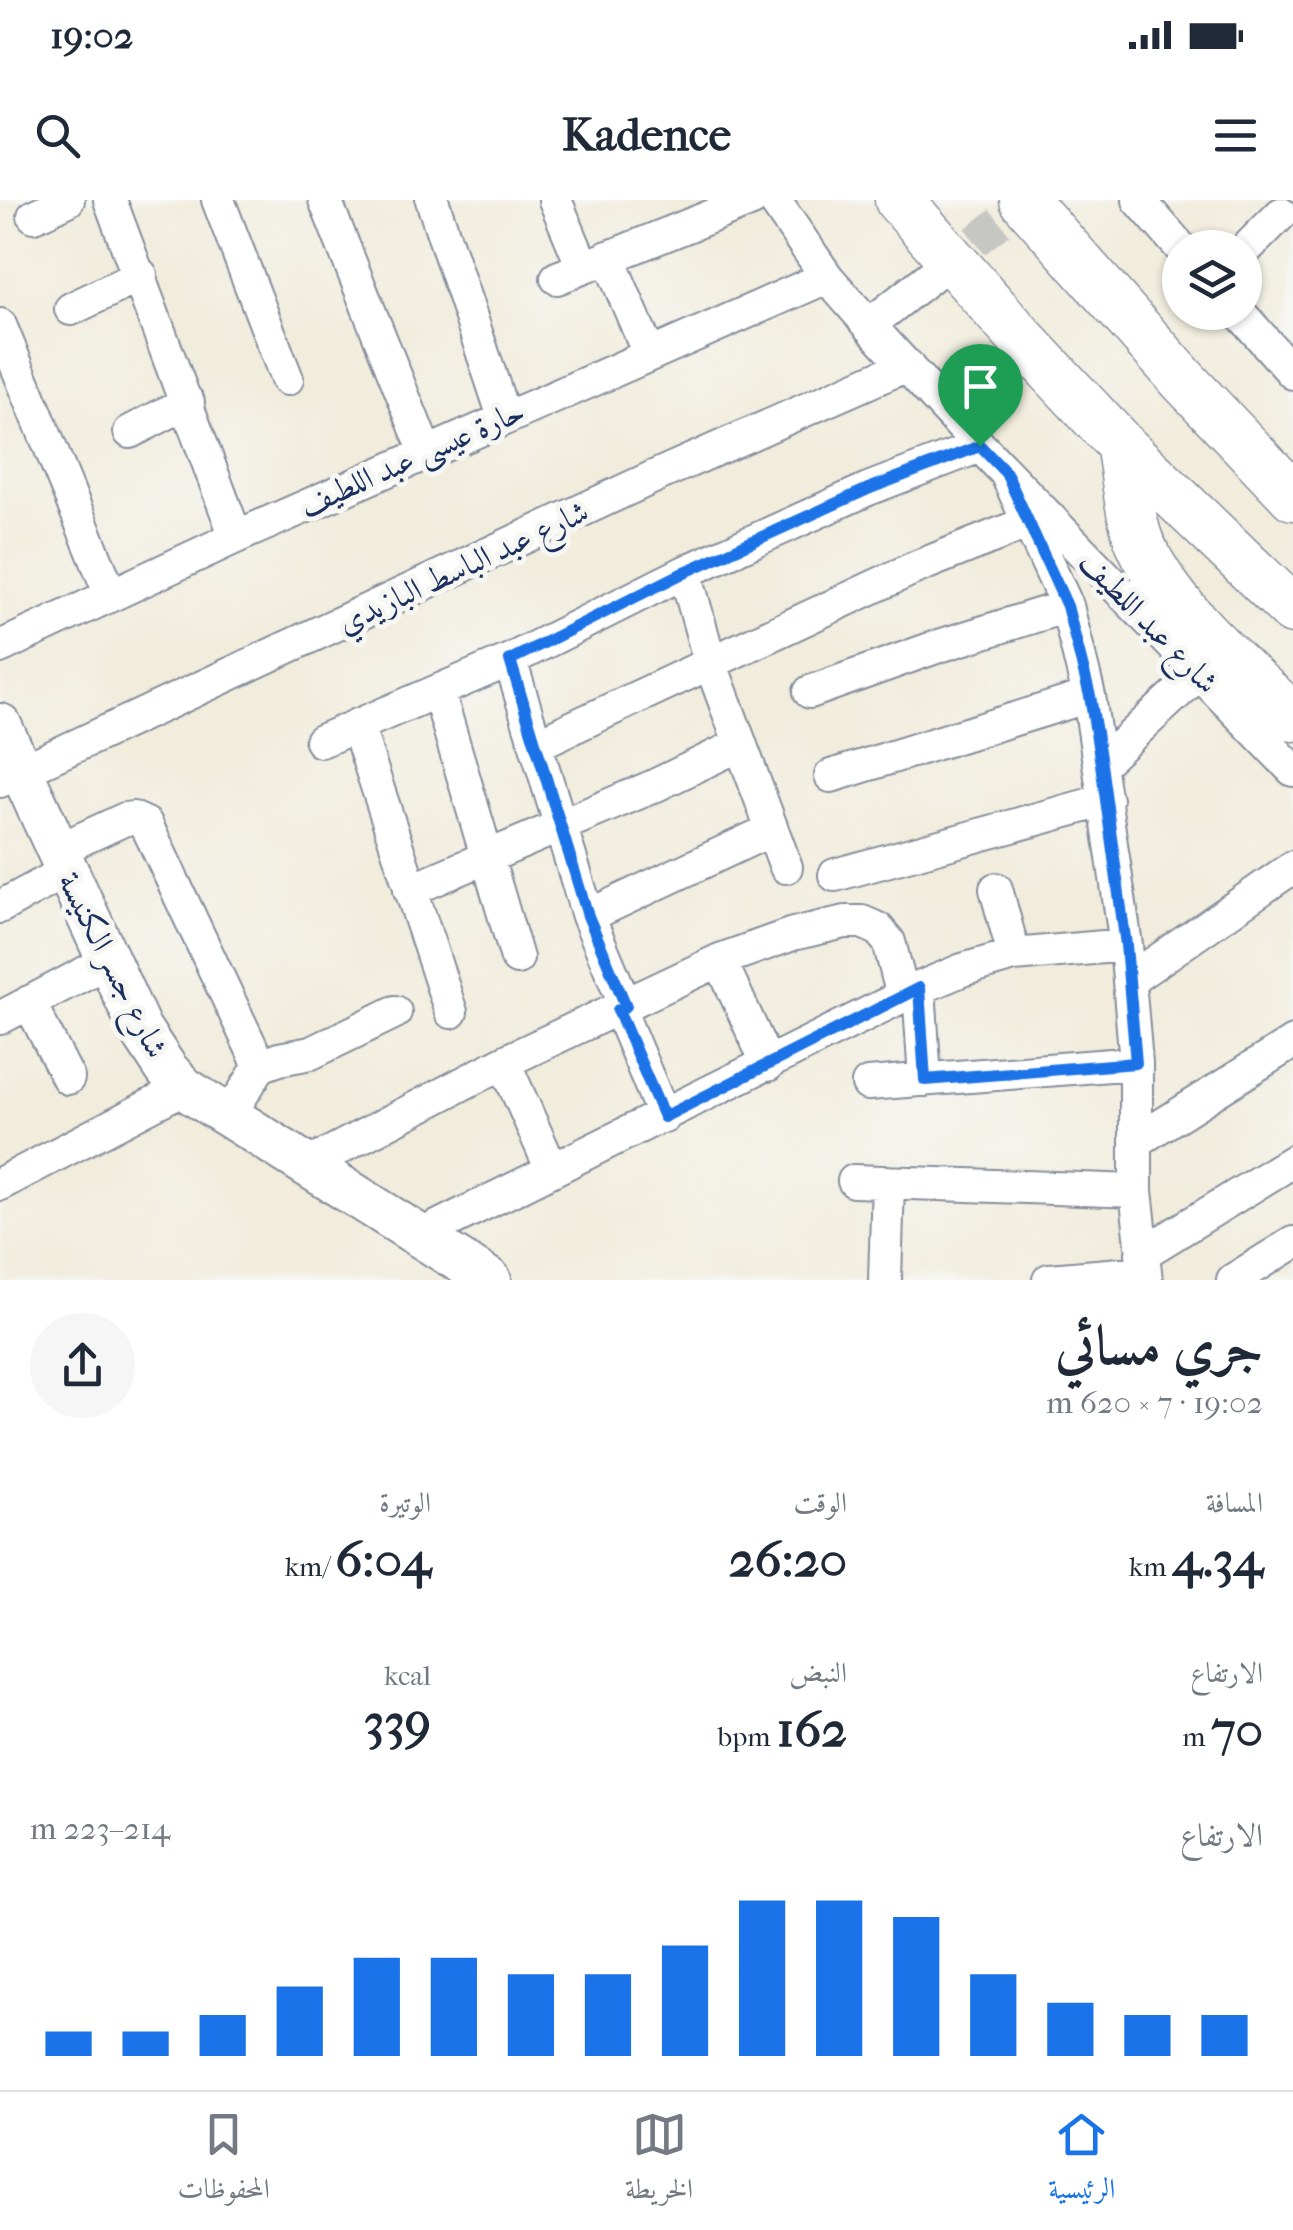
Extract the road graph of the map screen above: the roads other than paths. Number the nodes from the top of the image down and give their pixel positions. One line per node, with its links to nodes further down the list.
1 (68, 200): 13 (street)
2 (110, 200): 18 (street)
3 (218, 200): 27 (street)
4 (325, 200): 34 (street)
5 (432, 200): 30 (street)
6 (556, 200): 16 (street)
7 (752, 200): 16 (street)
8 (774, 200): 19 (street, شارع عبد اللطيف)
9 (899, 200): 32 (highway)
10 (1024, 200): 28 (highway)
11 (1142, 201): 14 (street)
12 (1281, 214): 15 (street)
13 (34, 216)
14 (1166, 230)
15 (1262, 233)
16 (583, 267): 24 (street)
17 (935, 273): 21 (street)
18 (141, 275): 20 (street); 29 (street)
19 (828, 277): 21 (street, شارع عبد اللطيف); 24 (street, حارة عيسى عبد اللطيف)
20 (71, 309)
21 (869, 324): 25 (street, شارع عبد اللطيف)
22 (0, 325): 41 (street)
23 (1255, 330): 26 (street)
24 (649, 354): 30 (street, حارة عيسى عبد اللطيف)
25 (906, 366): 33 (street, شارع عبد اللطيف); 59 (street, شارع عبد الباسط البازيدي)
26 (1293, 372)
27 (287, 380)
28 (1184, 381): 35 (highway); 37 (highway)
29 (188, 402): 31 (street); 39 (street)
30 (504, 417): 34 (street, حارة عيسى عبد اللطيف)
31 (130, 432)
32 (1120, 444): 43 (highway); 51 (highway)
33 (980, 446): 36 (street, شارع عبد اللطيف); 40 (street)
34 (426, 453): 39 (street, حارة عيسى عبد اللطيف)
35 (1293, 464)
36 (1006, 473): 38 (street); 47 (street, شارع عبد اللطيف)
37 (1293, 496)
38 (1029, 522): 42 (street); 46 (street)
39 (236, 536): 41 (street, حارة عيسى عبد اللطيف)
40 (685, 572): 45 (street); 46 (street)
41 (110, 593): 44 (street, حارة عيسى عبد اللطيف)
42 (1067, 606): 49 (street); 50 (street)
43 (1293, 610)
44 (0, 647)
45 (510, 660): 48 (street); 55 (street)
46 (710, 662): 55 (street); 56 (street)
47 (1198, 674): 57 (street); 58 (street, شارع عبد اللطيف)
48 (438, 691): 53 (street); 64 (street)
49 (810, 692)
50 (1090, 696): 57 (street); 60 (street)
51 (1293, 717)
52 (0, 725): 59 (main road, شارع جسر الكنيسة)
53 (356, 725): 54 (street); 70 (street)
54 (321, 741)
55 (537, 744): 62 (street)
56 (739, 745): 62 (street); 63 (street)
57 (1101, 764): 61 (street)
58 (1293, 770)
59 (10, 776): 65 (main road, شارع جسر الكنيسة)
60 (832, 776)
61 (1106, 800): 68 (street); 73 (street)
62 (561, 826): 64 (street); 72 (street)
63 (772, 830): 66 (street); 72 (street)
64 (489, 857): 70 (street); 75 (street)
65 (60, 862): 71 (street); 77 (main road, شارع جسر الكنيسة); 88 (street)
66 (786, 867)
67 (1293, 867): 78 (street)
68 (835, 875)
69 (996, 888): 74 (street)
70 (410, 890): 83 (street)
71 (0, 906)
72 (588, 916): 80 (street)
73 (1126, 945): 74 (street); 78 (street)
74 (1014, 955): 79 (street)
75 (518, 958)
76 (720, 960): 79 (street); 80 (street); 87 (street)
77 (108, 961): 81 (street); 92 (main road, شارع جسر الكنيسة)
78 (1130, 980): 86 (street)
79 (911, 992): 87 (street); 90 (street)
80 (622, 1008): 85 (street); 94 (street)
81 (15, 1010): 89 (street)
82 (395, 1012): 88 (street)
83 (450, 1012)
84 (1293, 1042): 95 (street)
85 (504, 1062): 97 (street); 98 (street)
86 (1136, 1063): 90 (street); 95 (street)
87 (768, 1065): 94 (street)
88 (260, 1066): 93 (street)
89 (68, 1078)
90 (925, 1080): 91 (street)
91 (868, 1084)
92 (184, 1088): 93 (main road, شارع جسر الكنيسة); 101 (street)
93 (228, 1117): 97 (main road, شارع جسر الكنيسة)
94 (664, 1117): 98 (street)
95 (1136, 1140): 102 (street)
96 (1293, 1161): 105 (street)
97 (307, 1165): 103 (main road, شارع جسر الكنيسة)
98 (552, 1170): 103 (street)
99 (854, 1181): 100 (street)
100 (888, 1182): 102 (street); 107 (street)
101 (0, 1184)
102 (1136, 1191): 105 (street)
103 (421, 1235): 106 (main road, شارع جسر الكنيسة)
104 (1293, 1243): 109 (street)
105 (1144, 1269): 108 (street)
106 (490, 1280)
107 (884, 1280)
108 (1049, 1280)
109 (1233, 1280)

